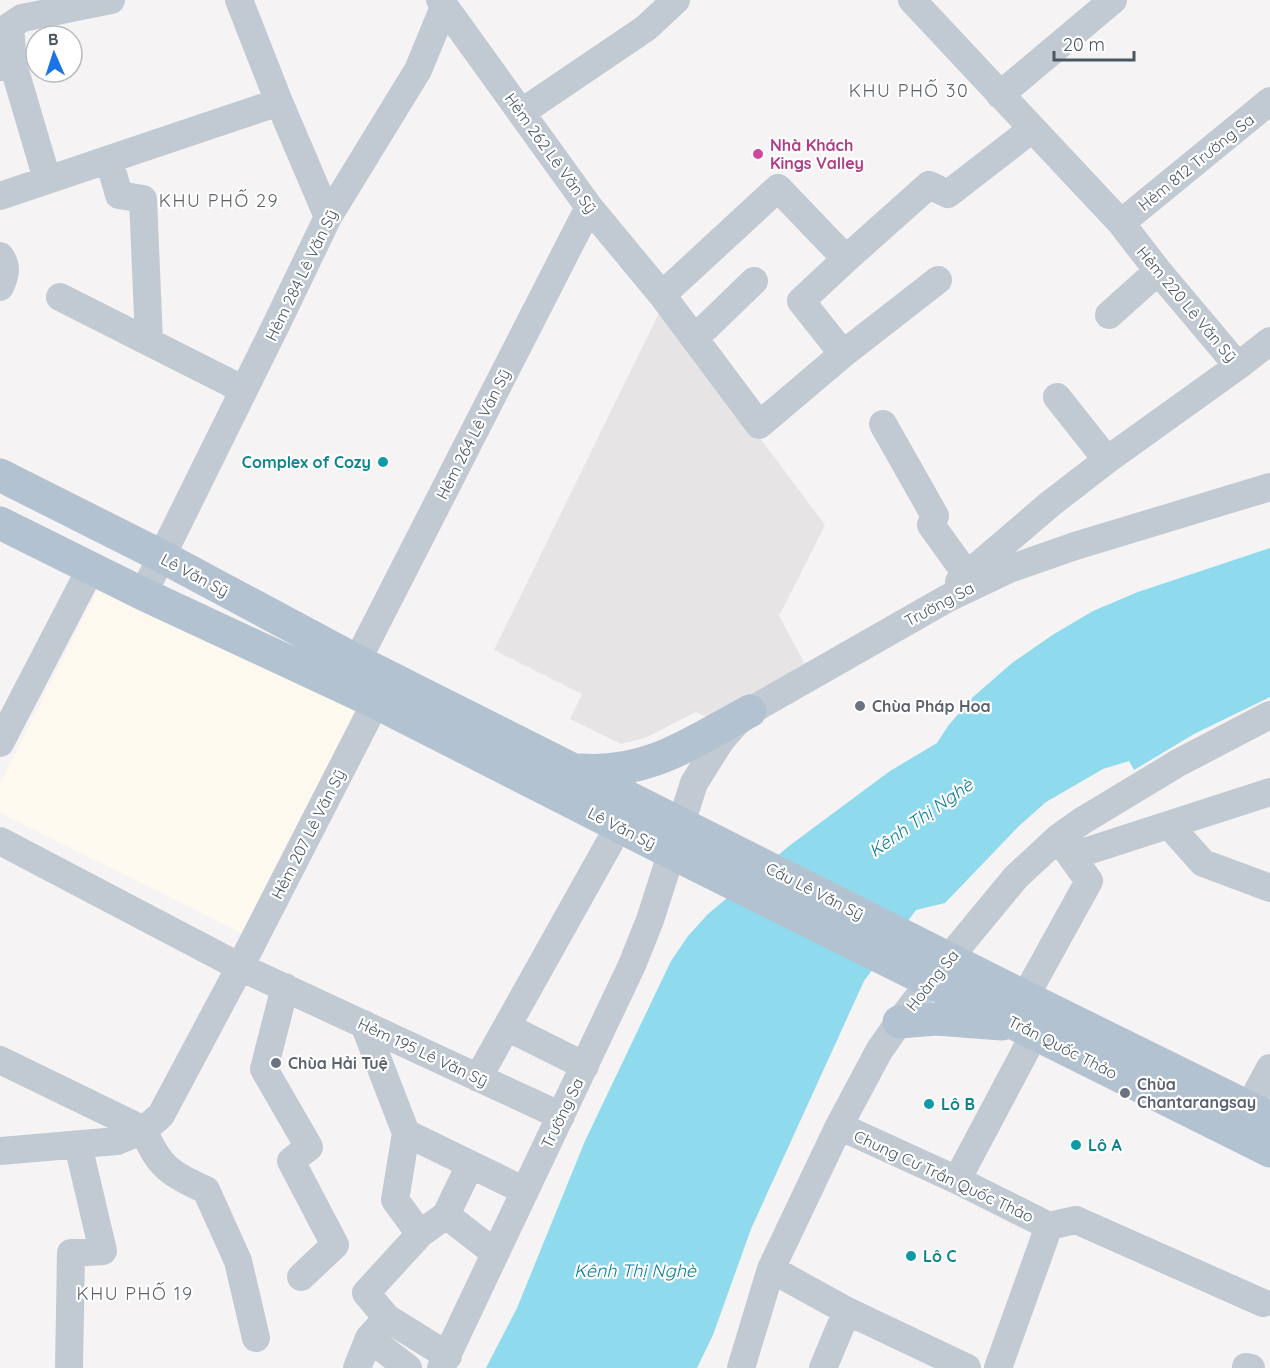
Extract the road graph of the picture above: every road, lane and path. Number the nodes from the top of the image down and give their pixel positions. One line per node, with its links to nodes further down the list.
1 (111, 0): 7 (street)
2 (239, 0): 9 (street)
3 (676, 0): 11 (street)
4 (912, 0): 8 (street, Hẻm 220 Lê Văn Sỹ)
5 (1113, 0): 8 (street)
6 (442, 4): 11 (street, Hẻm 262 Lê Văn Sỹ); 17 (street, Hẻm 284 Lê Văn Sỹ)
7 (7, 66): 14 (street)
8 (1000, 95): 12 (street, Hẻm 220 Lê Văn Sỹ)
9 (279, 102): 13 (street); 17 (street)
10 (1270, 102): 18 (street, Hẻm 812 Trường Sa)
11 (522, 112): 16 (street, Hẻm 262 Lê Văn Sỹ)
12 (1032, 129): 18 (street, Hẻm 220 Lê Văn Sỹ); 20 (street)
13 (109, 160): 14 (street); 29 (street)
14 (47, 178): 15 (street)
15 (0, 196)
16 (589, 207): 25 (street, Hẻm 262 Lê Văn Sỹ); 46 (street, Hẻm 264 Lê Văn Sỹ)
17 (328, 216): 32 (street, Hẻm 284 Lê Văn Sỹ)
18 (1121, 223): 21 (street, Hẻm 220 Lê Văn Sỹ)
19 (0, 256): 24 (street)
20 (846, 259): 25 (street); 30 (street)
21 (1158, 271): 27 (street); 31 (street, Hẻm 220 Lê Văn Sỹ)
22 (938, 280): 30 (street)
23 (754, 281): 28 (street)
24 (0, 287)
25 (662, 295): 28 (street, Hẻm 262 Lê Văn Sỹ)
26 (60, 297): 29 (street)
27 (1108, 315)
28 (695, 338): 30 (street, Hẻm 262 Lê Văn Sỹ)
29 (149, 341): 32 (street)
30 (843, 354)
31 (1259, 355): 35 (street, Hẻm 220 Lê Văn Sỹ)
32 (244, 390): 41 (street, Hẻm 284 Lê Văn Sỹ)
33 (1057, 397): 35 (street)
34 (883, 424): 43 (street)
35 (1107, 460): 38 (street, Hẻm 220 Lê Văn Sỹ)
36 (0, 475): 41 (main road, Lê Văn Sỹ)
37 (1270, 487): 40 (street, Trường Sa)
38 (1050, 504): 40 (street); 43 (street, Hẻm 220 Lê Văn Sỹ)
39 (0, 523): 42 (main road, Lê Văn Sỹ)
40 (1076, 546): 45 (street, Trường Sa)
41 (161, 556): 44 (street, Hẻm 284 Lê Văn Sỹ); 46 (main road, Lê Văn Sỹ)
42 (92, 568): 44 (main road, Lê Văn Sỹ); 50 (street)
43 (967, 575): 45 (street, Hẻm 220 Lê Văn Sỹ)
44 (143, 594): 47 (main road, Lê Văn Sỹ)
45 (923, 612): 48 (street, Trường Sa)
46 (357, 660): 47 (main road, Lê Văn Sỹ)
47 (382, 689): 51 (main road, Lê Văn Sỹ); 54 (main road, Lê Văn Sỹ); 61 (street, Hẻm 207 Lê Văn Sỹ)
48 (750, 711): 51 (main road); 55 (street, Trường Sa)
49 (1270, 715): 57 (street, Hoàng Sa)
50 (0, 743)
51 (576, 770): 55 (main road, Lê Văn Sỹ)
52 (1270, 792): 53 (street)
53 (1169, 825): 57 (street); 59 (street)
54 (619, 826): 55 (main road, Lê Văn Sỹ); 67 (street)
55 (676, 838): 58 (main road, Lê Văn Sỹ); 69 (street, Trường Sa)
56 (0, 841): 61 (street)
57 (1065, 847): 62 (street, Hoàng Sa); 64 (street)
58 (716, 858): 60 (main road, Cầu Lê Văn Sỹ)
59 (1270, 888)
60 (898, 949): 62 (main road, Trần Quốc Thảo)
61 (240, 967): 63 (street, Hẻm 195 Lê Văn Sỹ); 75 (street, Hẻm 207 Lê Văn Sỹ)
62 (939, 970): 64 (main road, Trần Quốc Thảo); 65 (street, Hoàng Sa)
63 (285, 987): 66 (street, Hẻm 195 Lê Văn Sỹ); 88 (street)
64 (1027, 1019): 65 (main road); 72 (main road, Trần Quốc Thảo); 79 (main road, Trần Quốc Thảo); 81 (street)
65 (899, 1022): 74 (street, Hoàng Sa)
66 (364, 1024): 71 (street, Hẻm 195 Lê Văn Sỹ); 76 (street)
67 (507, 1027): 69 (street); 71 (street)
68 (0, 1060): 75 (street)
69 (585, 1066): 73 (street, Trường Sa)
70 (1270, 1068): 72 (street)
71 (478, 1078): 73 (street, Hẻm 195 Lê Văn Sỹ)
72 (1259, 1112)
73 (561, 1116): 82 (street, Trường Sa)
74 (839, 1126): 81 (street, Chung Cư Trần Quốc Thảo); 87 (street, Hoàng Sa)
75 (144, 1130): 77 (street); 92 (street)
76 (406, 1133): 80 (street); 85 (street)
77 (78, 1145): 78 (street); 94 (street)
78 (0, 1151)
79 (1270, 1151)
80 (470, 1165): 82 (street); 83 (street)
81 (957, 1180): 84 (street, Chung Cư Trần Quốc Thảo)
82 (525, 1191): 86 (street, Trường Sa)
83 (447, 1215): 85 (street); 86 (street)
84 (1050, 1226): 89 (street, Chung Cư Trần Quốc Thảo); 100 (street, Chung Cư Trần Quốc Thảo)
85 (420, 1234): 91 (street)
86 (495, 1253): 93 (street, Trường Sa)
87 (771, 1269): 90 (street); 97 (street, Hoàng Sa)
88 (301, 1277)
89 (1263, 1303)
90 (847, 1311): 98 (street); 99 (street)
91 (378, 1328): 93 (street); 95 (street); 96 (street)
92 (256, 1338)
93 (445, 1362)
94 (69, 1368)
95 (357, 1368)
96 (408, 1368)
97 (741, 1368)
98 (823, 1368)
99 (967, 1368)
100 (998, 1368)

